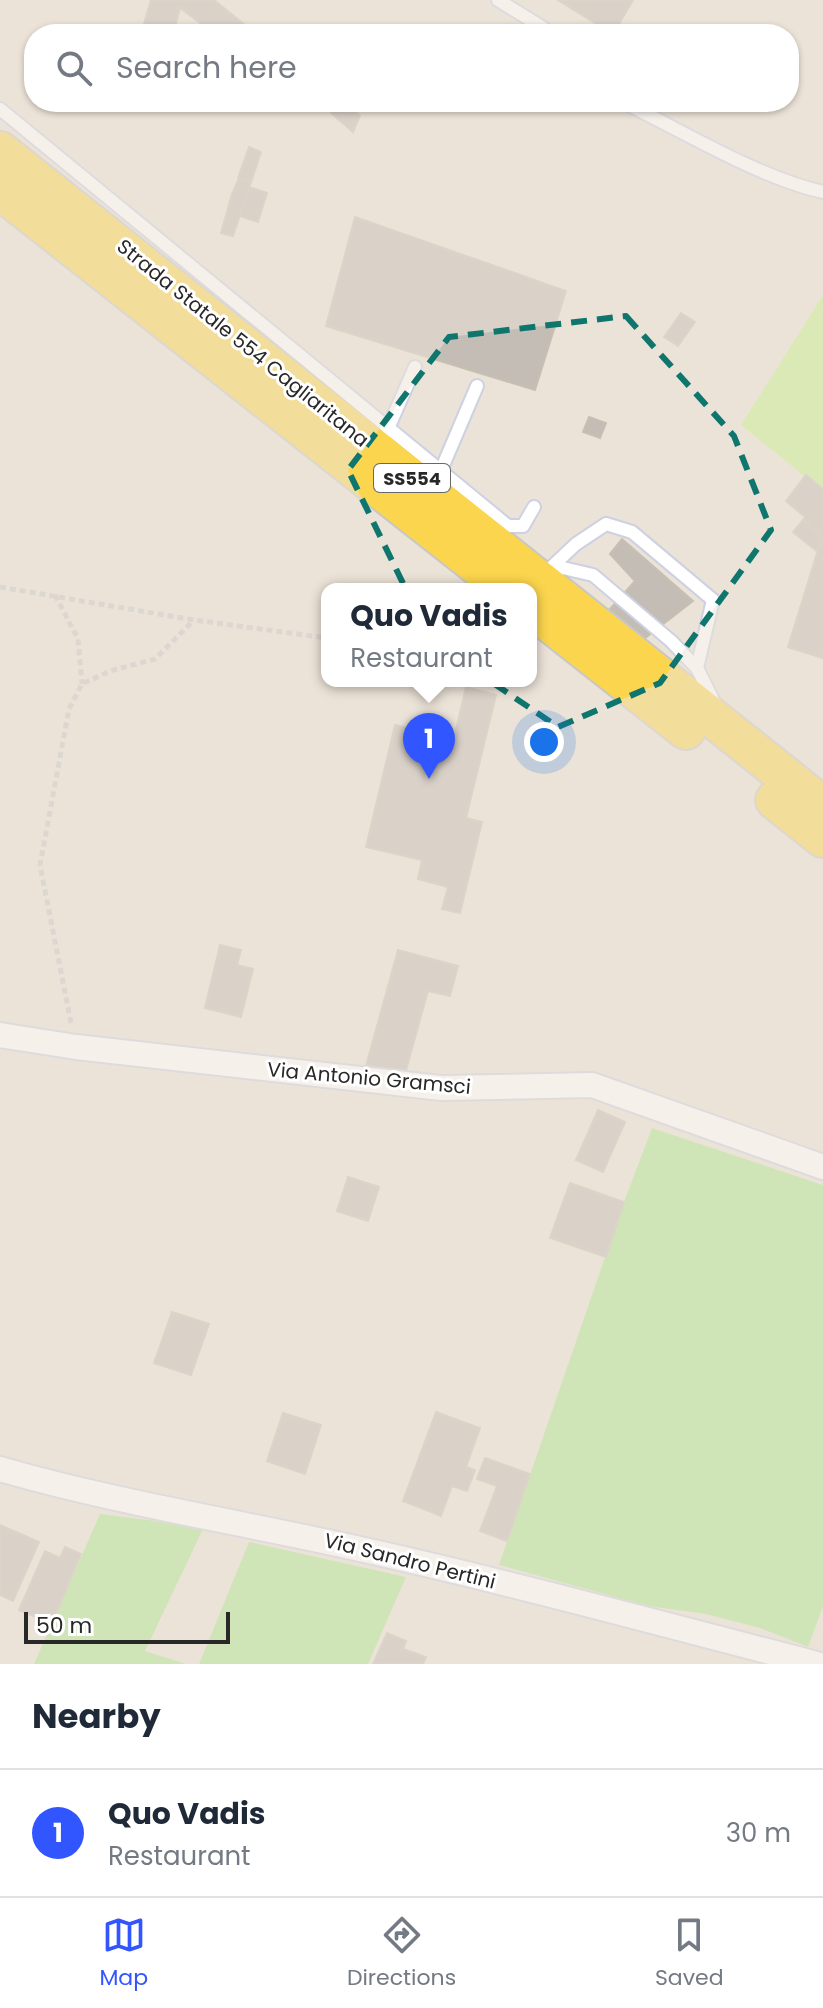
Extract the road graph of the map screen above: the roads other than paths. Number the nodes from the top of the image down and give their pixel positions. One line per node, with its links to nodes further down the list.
1 (498, 0): 2 (lane)
2 (537, 24)
3 (0, 109): 10 (lane)
4 (643, 112): 7 (lane)
5 (0, 151): 10 (main road, Strada Statale 554 Cagliaritana / SS554)
6 (0, 190): 13 (main road, Strada Statale 554 Cagliaritana / SS554)
7 (823, 192)
8 (415, 367): 10 (lane)
9 (477, 386): 11 (lane)
10 (384, 438): 11 (main road, Strada Statale 554 Cagliaritana / SS554)
11 (436, 481): 12 (lane); 14 (main road, Strada Statale 554 Cagliaritana / SS554)
12 (534, 507)
13 (524, 583)
14 (525, 583)
15 (533, 583): 19 (lane)
16 (536, 583): 19 (lane)
17 (537, 593): 20 (main road, Strada Statale 554 Cagliaritana / SS554)
18 (537, 594): 22 (main road, Strada Statale 554 Cagliaritana / SS554)
19 (697, 668): 20 (lane)
20 (723, 726): 21 (main road, Strada Statale 554 Cagliaritana / SS554)
21 (823, 806)
22 (823, 838)
23 (0, 1035): 24 (street, Via Antonio Gramsci)
24 (823, 1167)
25 (0, 1469): 26 (street, Via Sandro Pertini)
26 (817, 1664)

